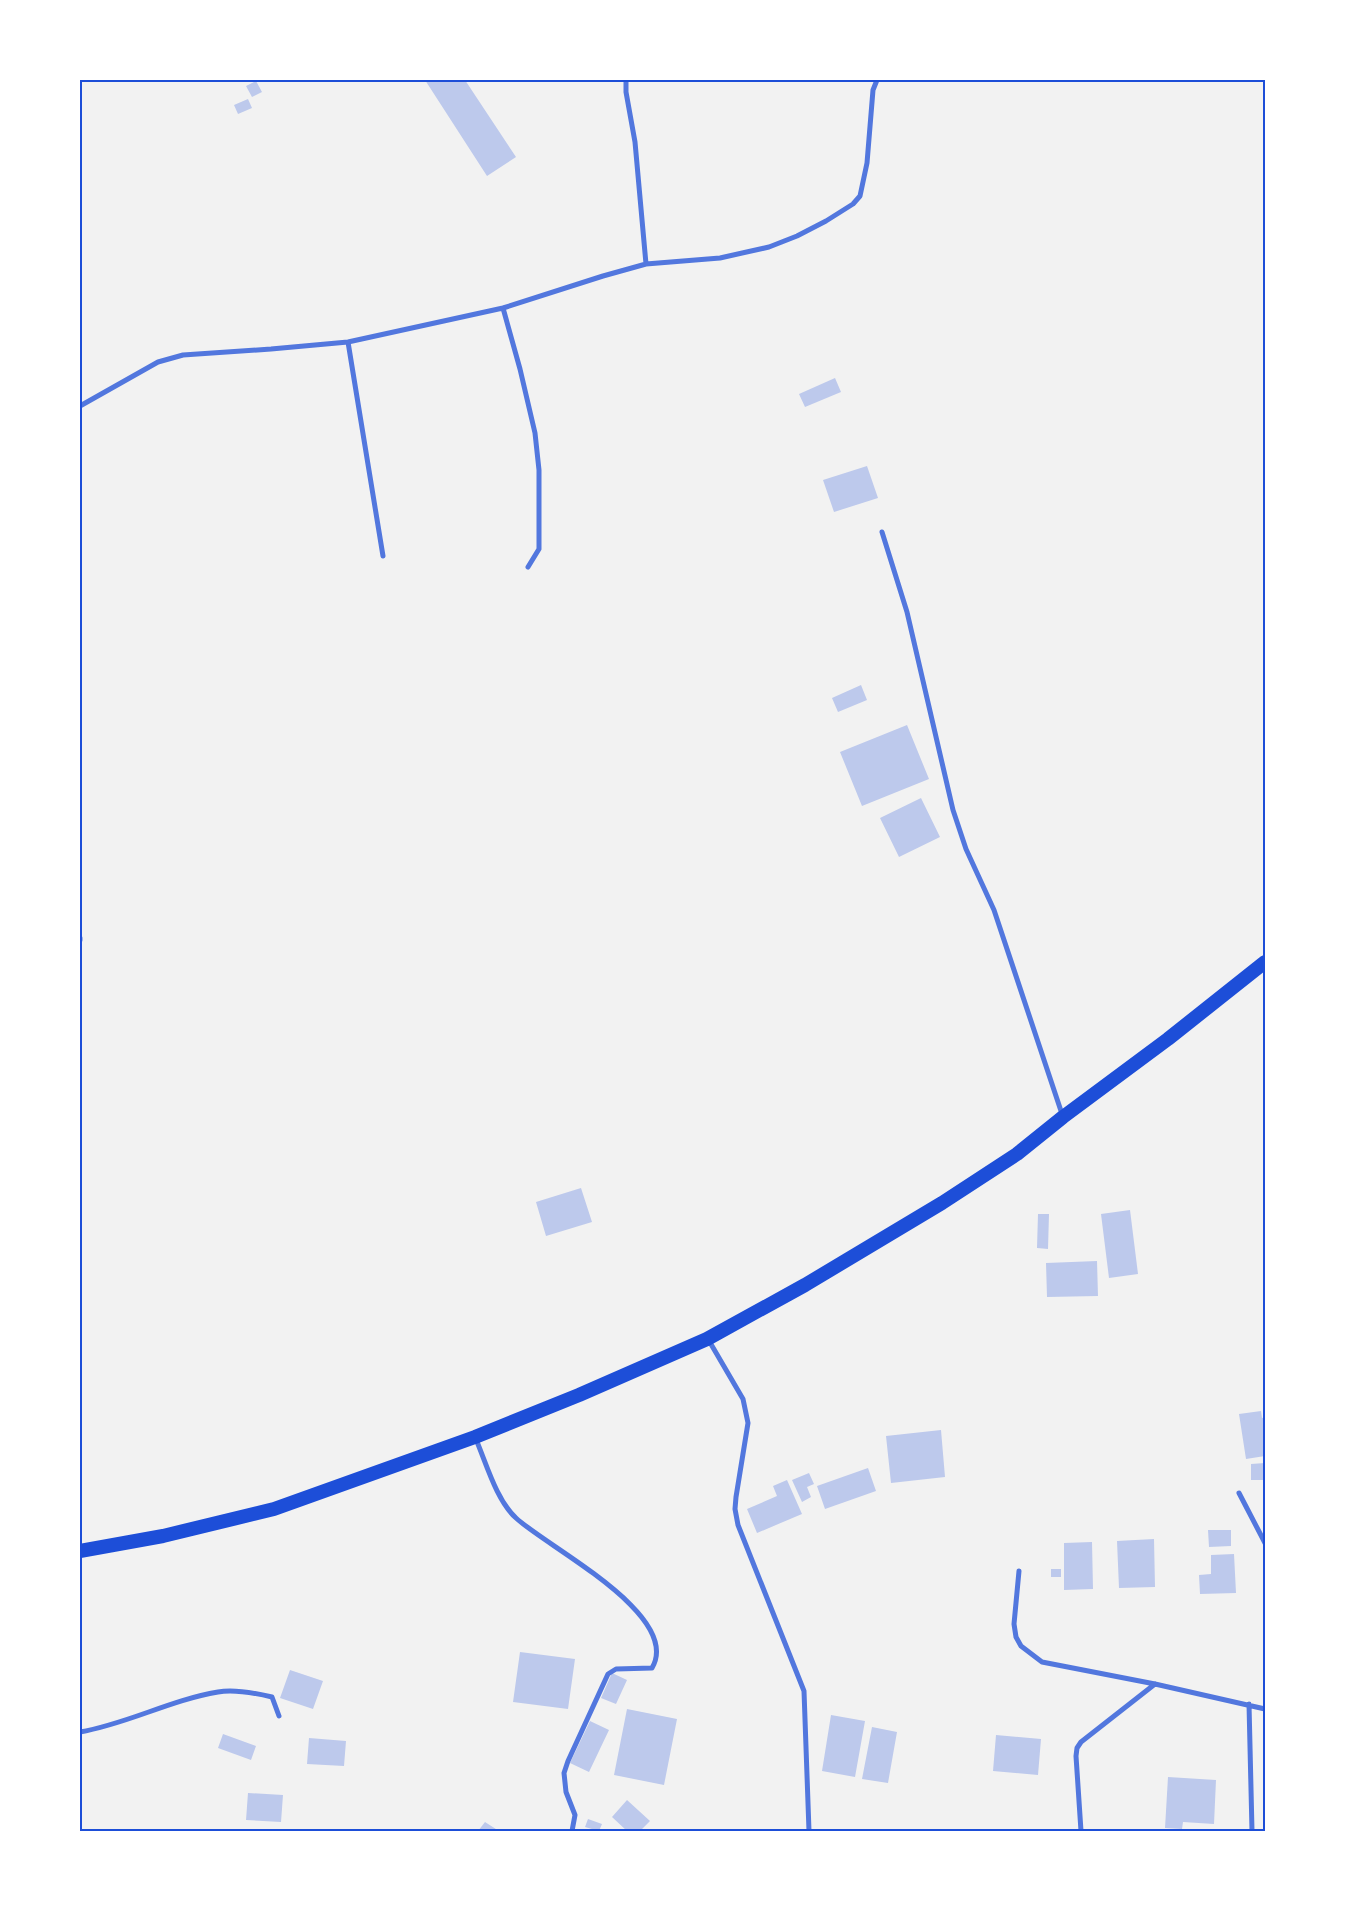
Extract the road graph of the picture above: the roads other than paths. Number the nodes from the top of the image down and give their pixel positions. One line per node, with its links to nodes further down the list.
1 (626, 80): 3 (street)
2 (877, 80): 3 (street)
3 (646, 264): 4 (street)
4 (503, 308): 5 (street); 9 (street)
5 (348, 342): 6 (street); 8 (street)
6 (80, 406)
7 (882, 532): 11 (street)
8 (382, 556)
9 (528, 567)
10 (1265, 962): 11 (highway)
11 (1063, 1117): 12 (highway)
12 (708, 1339): 13 (highway); 24 (street)
13 (475, 1437): 16 (highway); 23 (street)
14 (1239, 1493): 15 (street)
15 (1265, 1543)
16 (80, 1551)
17 (1019, 1571): 18 (street)
18 (1155, 1684): 19 (street); 25 (street)
19 (1249, 1704): 20 (street); 26 (street)
20 (1265, 1709)
21 (279, 1716): 22 (street)
22 (80, 1732)
23 (572, 1831)
24 (809, 1831)
25 (1081, 1831)
26 (1252, 1831)

